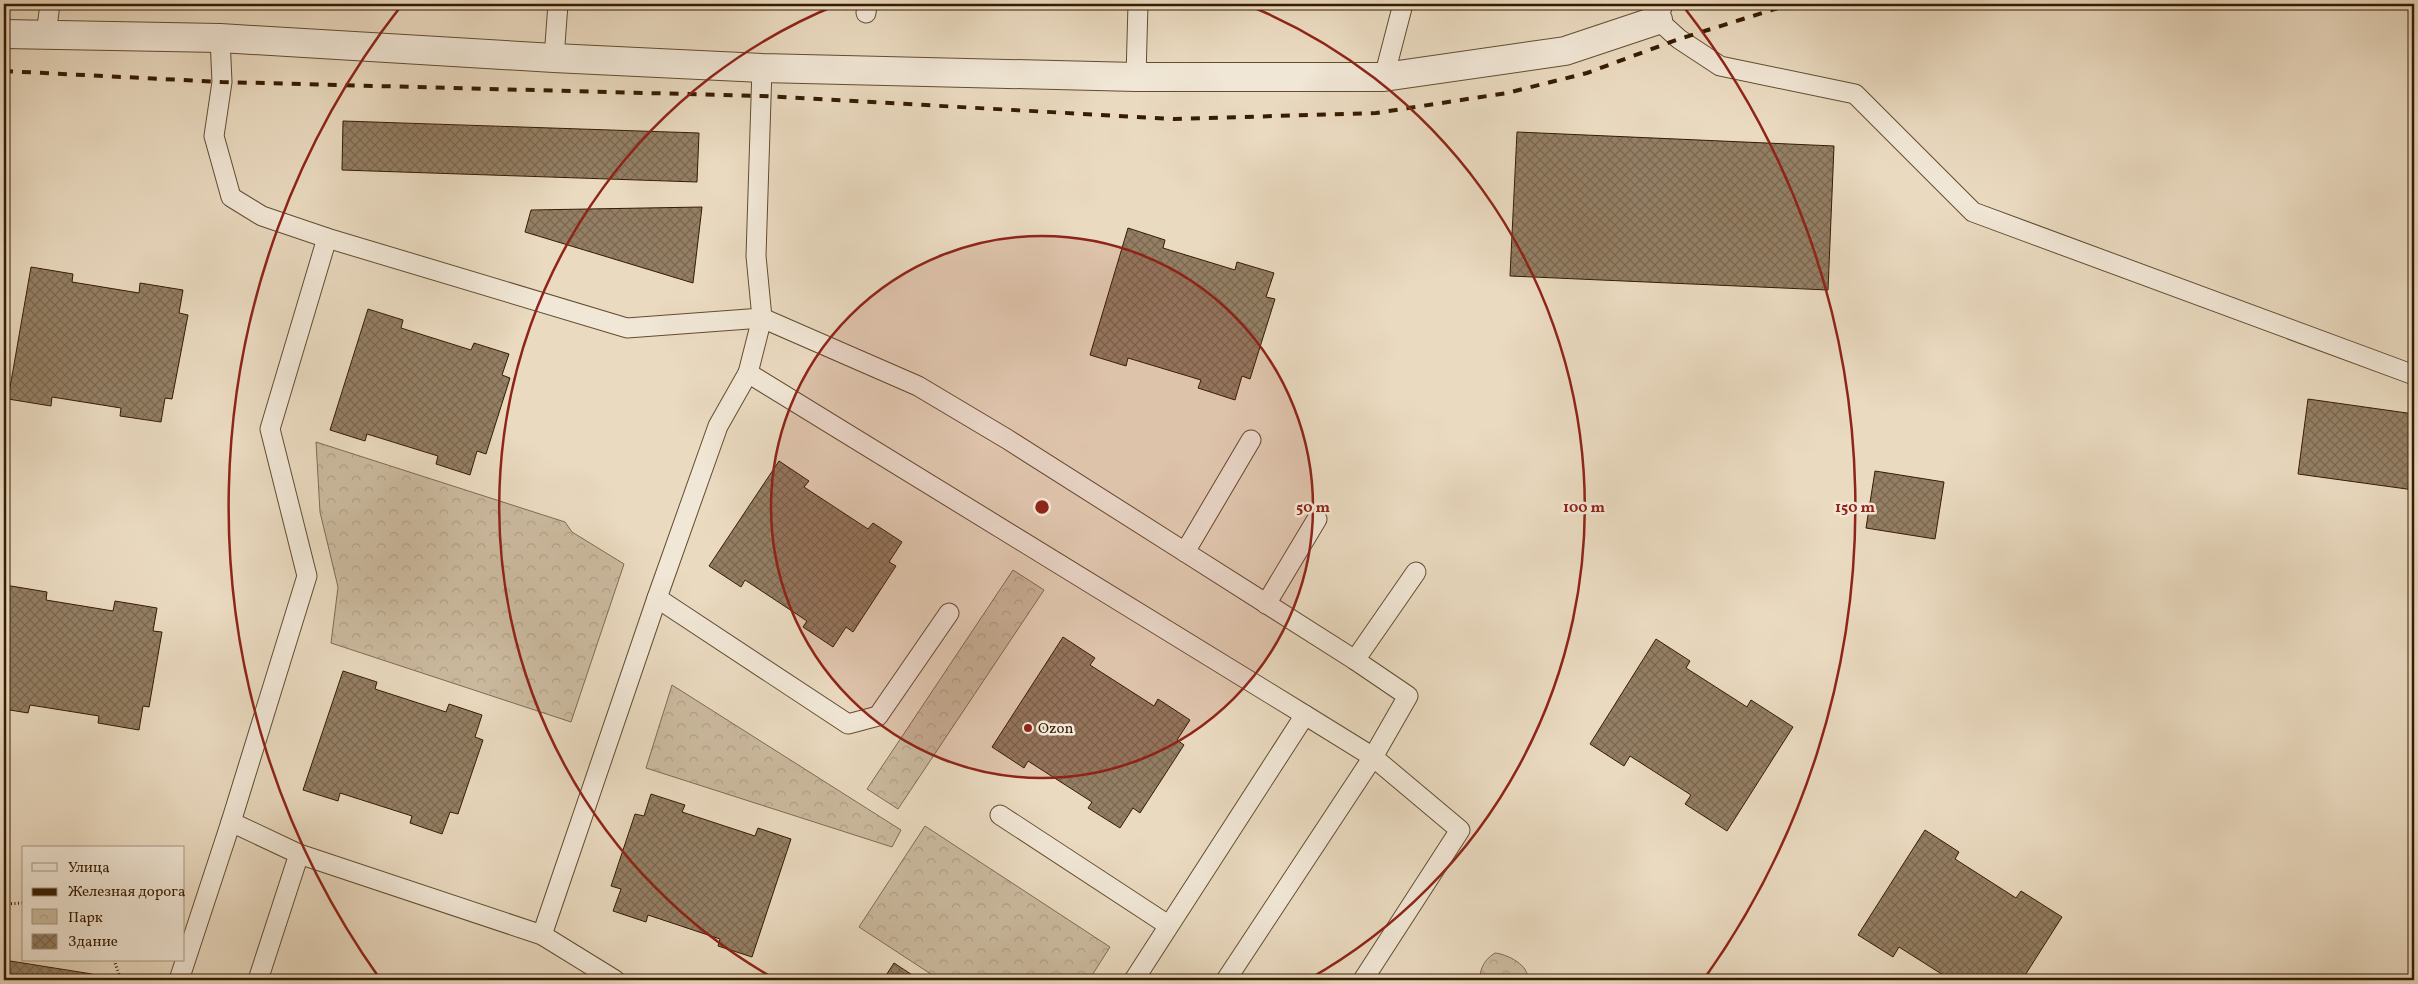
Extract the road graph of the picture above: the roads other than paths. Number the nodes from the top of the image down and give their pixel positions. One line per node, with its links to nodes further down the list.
1 (50, 4): 7 (lane)
2 (558, 4): 9 (lane)
3 (1138, 4): 11 (lane)
4 (1403, 4): 12 (lane)
5 (1661, 12): 12 (street); 16 (lane)
6 (4, 34): 7 (street)
7 (46, 35): 8 (street)
8 (220, 38): 9 (street); 13 (lane)
9 (554, 58): 10 (street)
10 (762, 68): 11 (street); 14 (lane)
11 (1136, 77): 12 (street)
12 (1384, 77)
13 (326, 238): 14 (lane); 28 (lane)
14 (762, 318): 15 (lane); 19 (lane)
15 (748, 373): 21 (lane); 25 (lane)
16 (2414, 375)
17 (1251, 440): 19 (lane)
18 (1317, 519): 22 (lane)
19 (1185, 552): 22 (lane)
20 (1416, 572): 24 (lane)
21 (657, 598): 23 (lane); 31 (lane)
22 (1266, 604): 24 (lane)
23 (949, 613)
24 (1355, 660): 26 (lane)
25 (1305, 715): 26 (lane); 30 (lane)
26 (1373, 757): 38 (lane); 39 (lane)
27 (1000, 815): 30 (lane)
28 (231, 822): 29 (lane); 32 (lane)
29 (299, 854): 31 (lane); 35 (lane)
30 (1168, 925): 37 (lane)
31 (542, 934): 36 (lane)
32 (185, 962)
33 (185, 962): 34 (lane)
34 (179, 980)
35 (258, 980)
36 (615, 980)
37 (1134, 980)
38 (1226, 980)
39 (1364, 980)

